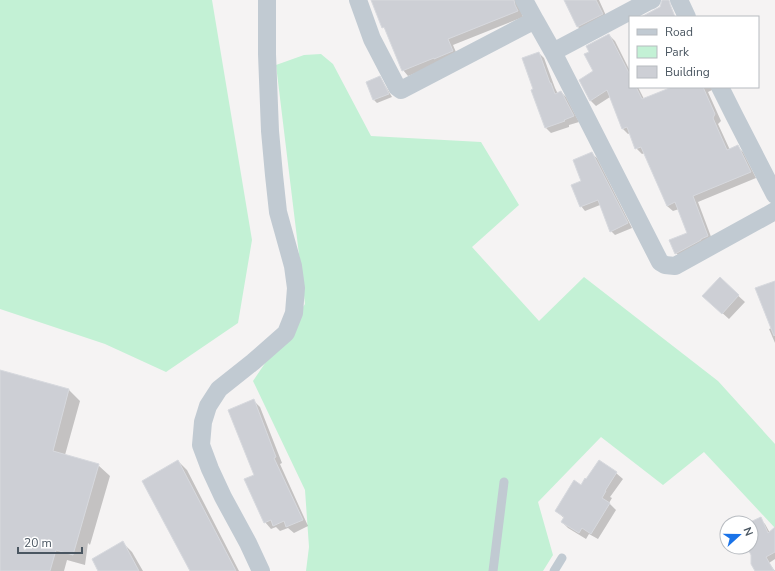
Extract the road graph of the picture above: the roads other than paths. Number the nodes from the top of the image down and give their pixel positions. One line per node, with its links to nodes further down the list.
1 (268, 0): 14 (street)
2 (358, 0): 7 (street)
3 (524, 0): 7 (street)
4 (652, 0): 8 (street)
5 (679, 0): 6 (street)
6 (687, 16)
7 (535, 20): 8 (street)
8 (553, 52): 11 (street)
9 (720, 88): 10 (street)
10 (775, 196)
11 (775, 211)
12 (504, 482): 15 (lane)
13 (562, 558): 16 (lane)
14 (261, 571)
15 (493, 571)
16 (554, 571)

